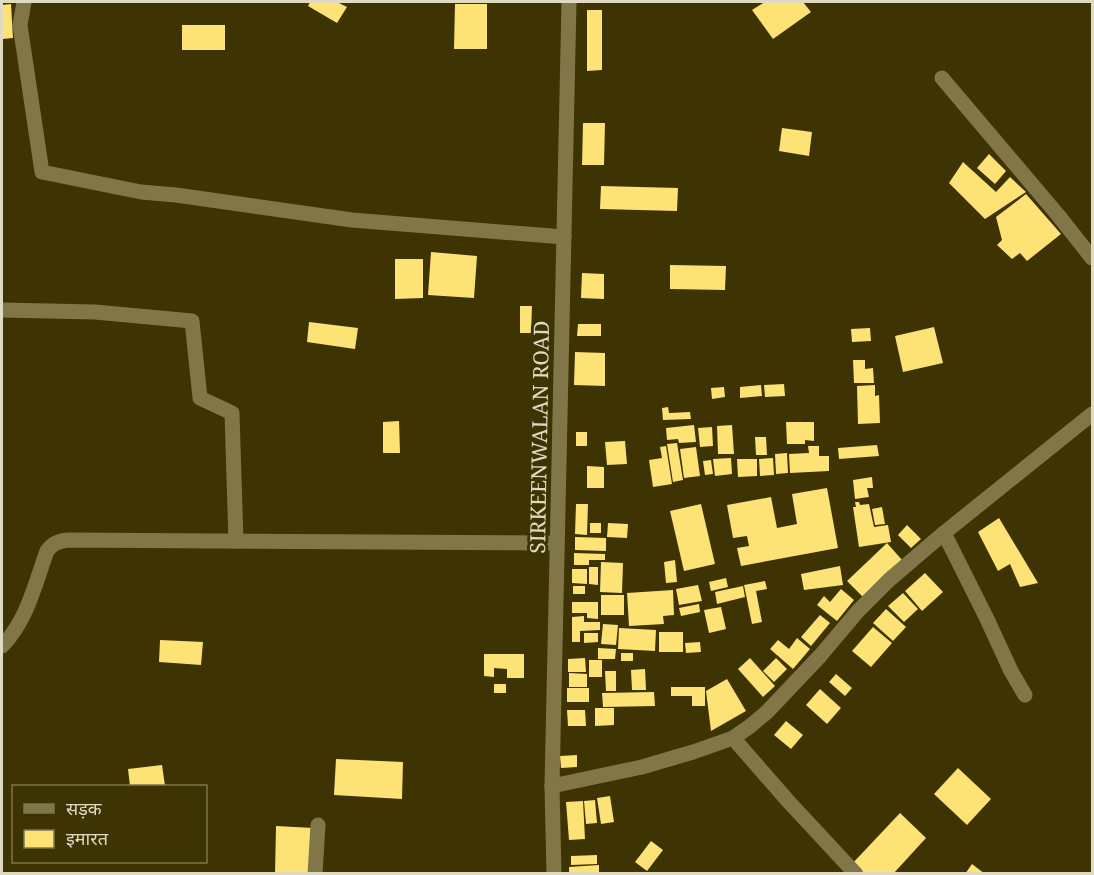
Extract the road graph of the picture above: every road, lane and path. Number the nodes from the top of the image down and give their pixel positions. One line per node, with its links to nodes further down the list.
1 (24, 2): 4 (street)
2 (569, 2): 4 (street, SIRKEENWALAN ROAD)
3 (942, 78): 5 (street)
4 (564, 237): 10 (street, SIRKEENWALAN ROAD)
5 (1092, 258)
6 (2, 310): 9 (street)
7 (1092, 414): 8 (street)
8 (944, 533): 12 (street); 13 (street)
9 (236, 541): 10 (street); 11 (street)
10 (557, 543): 14 (street, SIRKEENWALAN ROAD)
11 (2, 646)
12 (1025, 695)
13 (733, 738): 14 (street); 18 (street)
14 (552, 786): 17 (street, SIRKEENWALAN ROAD)
15 (318, 825): 16 (street)
16 (315, 873)
17 (554, 873)
18 (856, 873)

